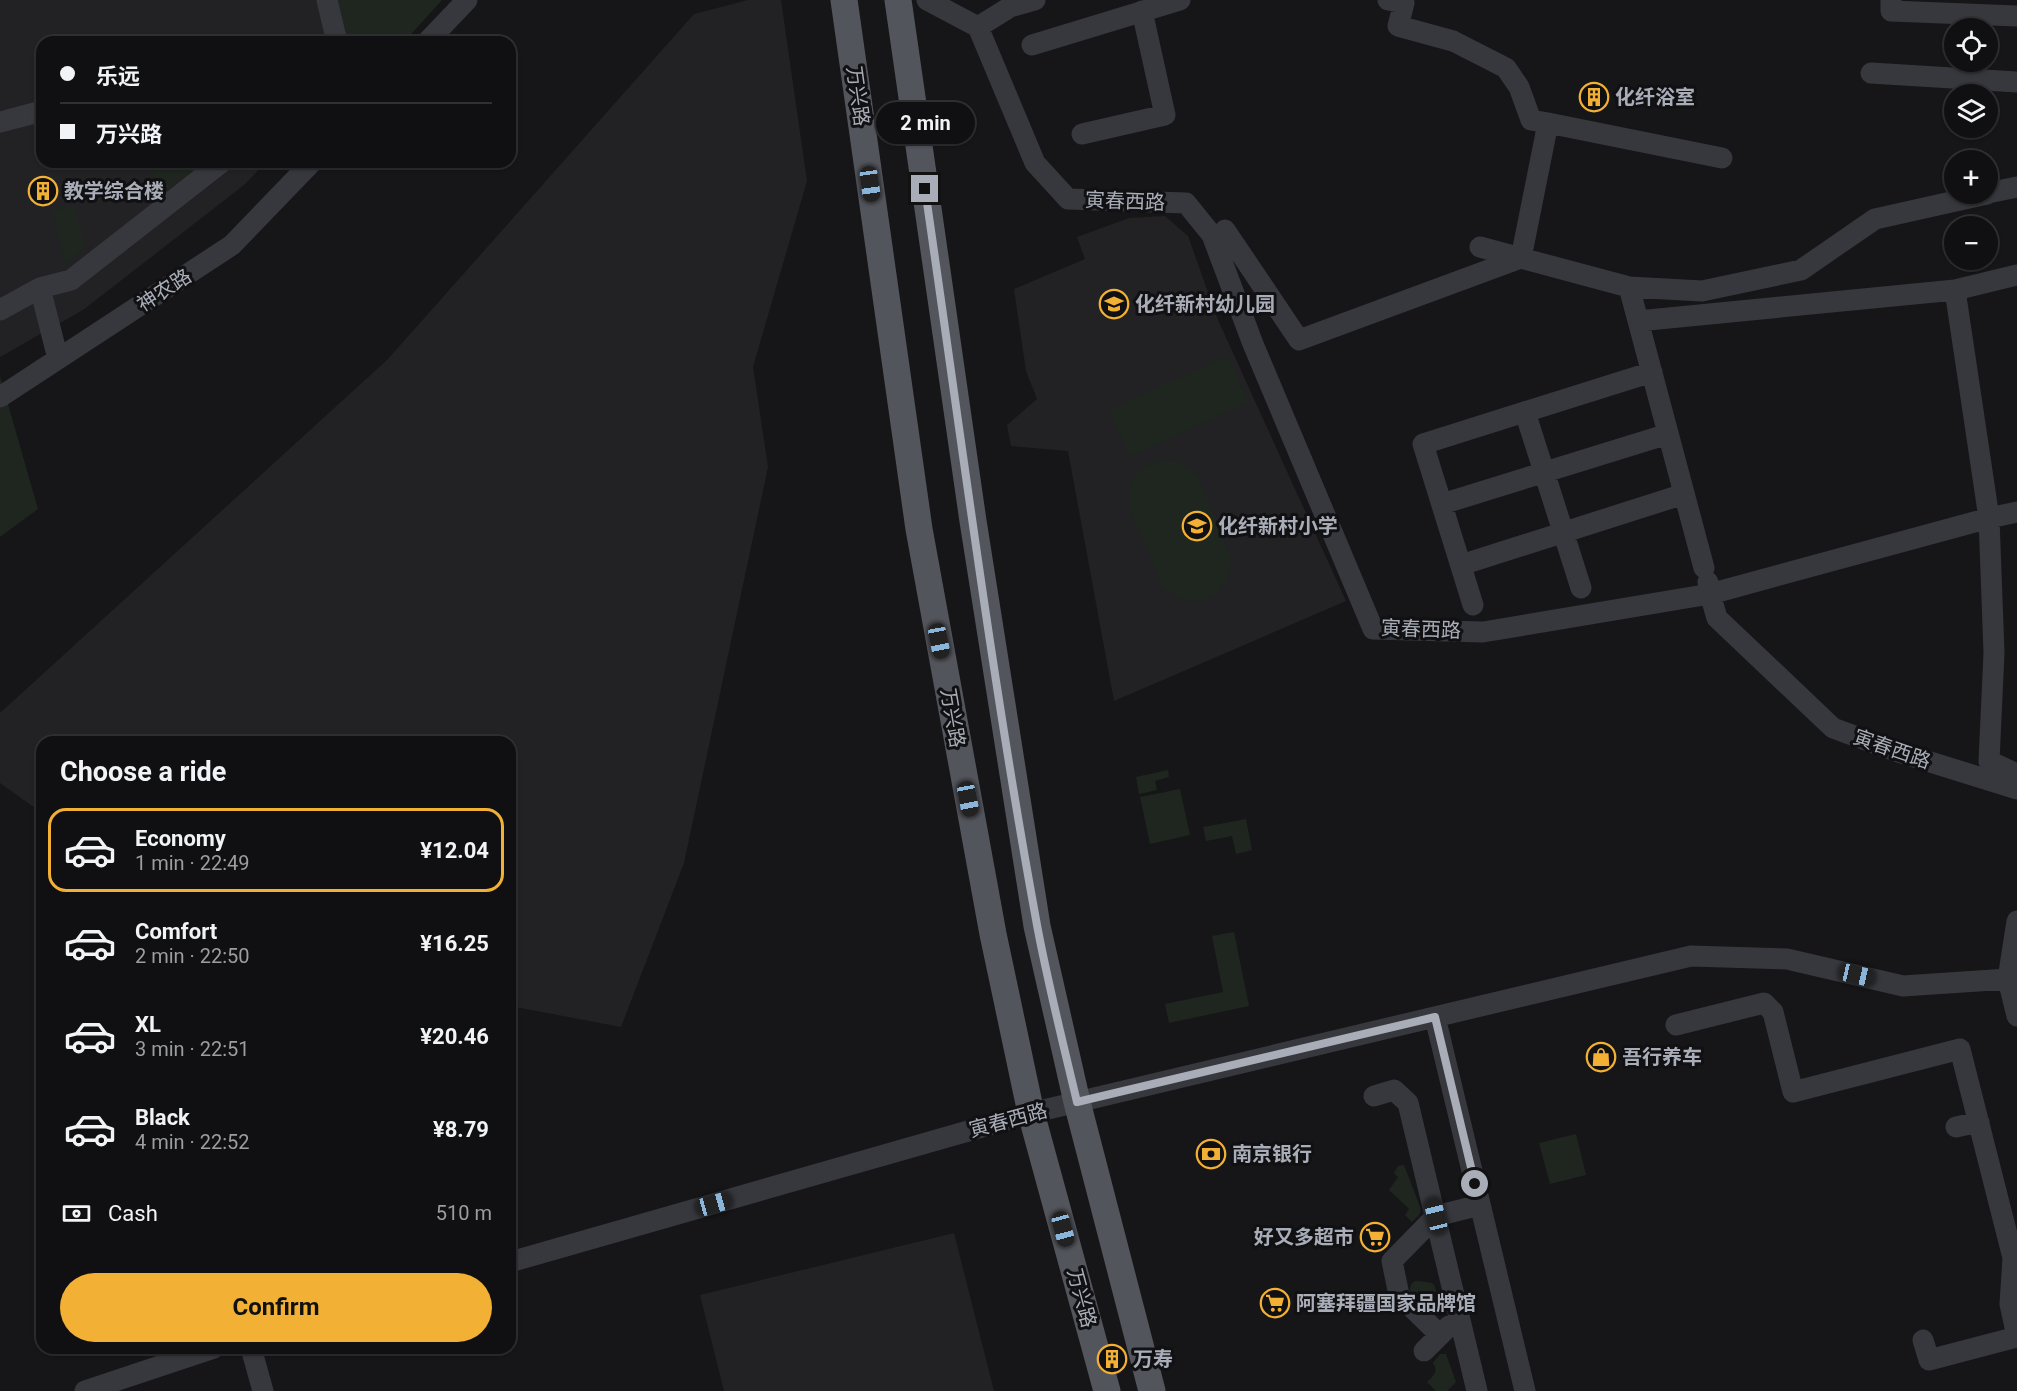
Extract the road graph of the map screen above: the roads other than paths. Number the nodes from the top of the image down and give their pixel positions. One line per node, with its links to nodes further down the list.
1 (327, 0): 13 (street)
2 (467, 0): 14 (street)
3 (844, 0): 61 (main road, 万兴路)
4 (898, 0): 60 (main road)
5 (927, 0): 12 (street)
6 (1035, 0): 12 (street)
7 (1180, 0): 10 (street)
8 (1388, 0): 20 (street)
9 (1891, 0): 11 (street)
10 (1142, 12): 15 (street); 21 (street)
11 (2017, 16)
12 (978, 27): 49 (street, 寅春西路)
13 (336, 36)
14 (433, 36)
15 (1032, 45)
16 (1871, 73): 17 (street)
17 (2017, 82)
18 (36, 113): 19 (street)
19 (0, 122)
20 (1548, 123): 22 (street); 30 (street)
21 (1082, 134)
22 (1722, 158)
23 (214, 168): 33 (street)
24 (306, 168): 37 (street, 神农路)
25 (2017, 187): 26 (street)
26 (1998, 191)
27 (1944, 203): 32 (street)
28 (1225, 230): 30 (street)
29 (1480, 247): 30 (street)
30 (1521, 258): 32 (street)
31 (2017, 275): 34 (street)
32 (1629, 287): 36 (street)
33 (40, 288): 35 (street); 37 (street)
34 (1955, 290): 36 (street); 46 (street)
35 (0, 310)
36 (1638, 321): 38 (street)
37 (58, 359): 39 (street, 神农路)
38 (1652, 372): 40 (street); 41 (street)
39 (0, 397)
40 (1525, 412): 42 (street); 44 (street)
41 (1668, 434): 42 (street); 43 (street)
42 (1544, 472): 44 (street); 47 (street)
43 (1684, 494): 47 (street); 49 (street)
44 (1442, 504): 48 (street)
45 (2017, 512): 46 (street)
46 (1989, 518): 49 (street); 52 (street)
47 (1563, 532): 48 (street); 50 (street)
48 (1461, 565): 51 (street)
49 (1707, 581): 53 (street, 寅春西路)
50 (1581, 588)
51 (1473, 605)
52 (2017, 774)
53 (2017, 789)
54 (2017, 921): 55 (street)
55 (2008, 979): 56 (street); 57 (street, 寅春西路)
56 (2017, 1016)
57 (1435, 1017): 60 (street, 寅春西路); 64 (street)
58 (1676, 1025): 62 (street)
59 (1374, 1096): 65 (street)
60 (1077, 1102): 61 (street, 寅春西路); 77 (main road)
61 (1031, 1113): 66 (street, 寅春西路); 76 (main road, 万兴路)
62 (1979, 1122): 63 (street); 68 (street)
63 (1956, 1127)
64 (1480, 1205): 65 (street); 79 (street)
65 (1436, 1216): 67 (street); 69 (street)
66 (516, 1260)
67 (1459, 1316): 69 (street); 78 (street)
68 (2016, 1332): 70 (street)
69 (1440, 1335): 71 (street)
70 (1923, 1340)
71 (1424, 1351)
72 (196, 1354): 74 (street)
73 (253, 1354): 75 (street)
74 (85, 1391)
75 (263, 1391)
76 (1107, 1391)
77 (1152, 1391)
78 (1477, 1391)
79 (1525, 1391)

